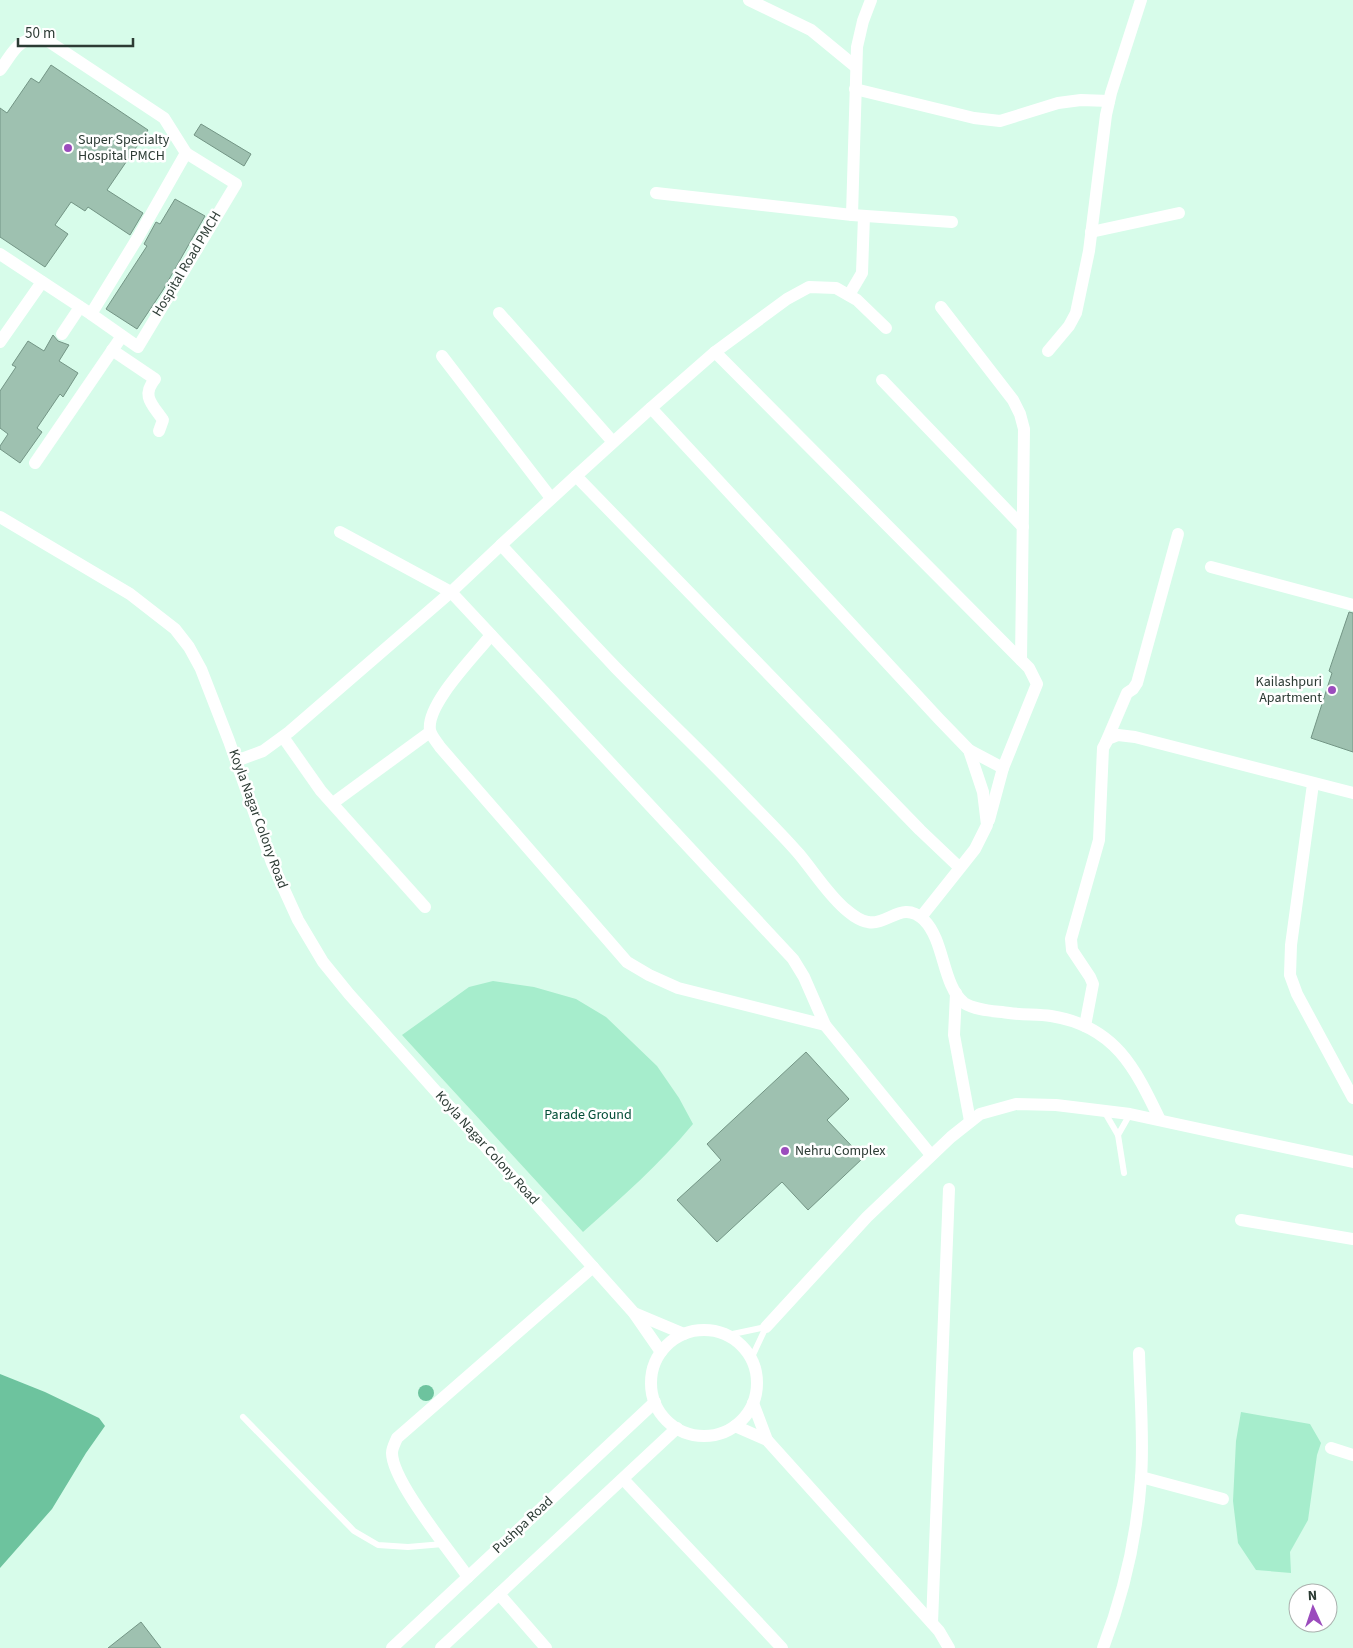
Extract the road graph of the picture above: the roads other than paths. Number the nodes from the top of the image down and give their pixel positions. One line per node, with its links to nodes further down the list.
1 (749, 0): 4 (street)
2 (871, 0): 4 (street)
3 (1142, 0): 7 (street)
4 (856, 67): 6 (street)
5 (0, 70): 8 (street, Hospital Road PMCH)
6 (855, 89): 7 (street); 11 (street)
7 (1109, 101): 13 (street)
8 (186, 153): 20 (street); 23 (street, Hospital Road PMCH)
9 (656, 193): 11 (street)
10 (1179, 213): 13 (street)
11 (858, 216): 12 (street); 16 (street)
12 (952, 222)
13 (1091, 232): 26 (street)
14 (1, 256): 15 (street, Hospital Road PMCH)
15 (42, 282): 17 (street, Hospital Road PMCH); 24 (street)
16 (849, 295): 21 (street); 27 (street)
17 (80, 307): 20 (street, Hospital Road PMCH); 22 (street)
18 (941, 307): 37 (street)
19 (499, 313): 32 (street)
20 (91, 314): 23 (street, Hospital Road PMCH)
21 (886, 328)
22 (62, 334)
23 (122, 336): 25 (street)
24 (0, 342)
25 (112, 350): 31 (street); 33 (street)
26 (1048, 351)
27 (715, 352): 30 (street); 45 (street)
28 (442, 356): 35 (street)
29 (882, 380): 37 (street)
30 (651, 408): 32 (street); 49 (street)
31 (159, 431)
32 (613, 442): 34 (street)
33 (35, 463)
34 (576, 476): 35 (street); 56 (street)
35 (551, 498): 40 (street)
36 (0, 517): 50 (street, Koyla Nagar Colony Road)
37 (1023, 526): 45 (street)
38 (340, 532): 42 (street)
39 (1178, 534): 48 (street)
40 (500, 545): 42 (street); 58 (street)
41 (1211, 567): 43 (street)
42 (452, 592): 44 (street); 47 (street)
43 (1353, 605)
44 (492, 635): 46 (street); 60 (street)
45 (1021, 660): 51 (street)
46 (430, 732): 54 (street); 60 (street)
47 (283, 737): 50 (street); 54 (street)
48 (1103, 748): 52 (street); 61 (street)
49 (970, 750): 51 (street); 55 (street)
50 (236, 761): 74 (street, Koyla Nagar Colony Road)
51 (1003, 768): 55 (street)
52 (1313, 784): 53 (street); 62 (street)
53 (1353, 793)
54 (332, 803): 57 (street)
55 (987, 825): 56 (street)
56 (960, 868): 58 (street)
57 (425, 907)
58 (921, 917): 59 (street)
59 (956, 993): 61 (street); 66 (street)
60 (825, 1026): 68 (street)
61 (1085, 1026): 65 (street)
62 (1353, 1098)
63 (1104, 1111): 64 (street); 66 (street); 67 (lane)
64 (1130, 1114): 65 (street); 67 (lane)
65 (1160, 1120): 69 (street)
66 (970, 1121): 68 (street)
67 (1118, 1135): 70 (lane)
68 (932, 1155): 76 (street)
69 (1353, 1162)
70 (1124, 1173)
71 (949, 1189): 96 (street)
72 (1241, 1220): 73 (street)
73 (1353, 1239)
74 (593, 1267): 75 (street, Koyla Nagar Colony Road); 93 (street)
75 (634, 1313): 77 (street); 79 (street, Koyla Nagar Colony Road)
76 (766, 1327): 78 (lane); 81 (lane)
77 (684, 1334): 78 (street); 79 (street)
78 (728, 1335): 81 (street)
79 (661, 1352): 82 (street)
80 (1139, 1353): 90 (street)
81 (752, 1359): 83 (street)
82 (655, 1402): 86 (street); 94 (street, Pushpa Road)
83 (753, 1403): 85 (street); 87 (street)
84 (243, 1417): 93 (lane)
85 (735, 1426): 86 (street); 87 (street)
86 (677, 1428): 91 (street)
87 (767, 1440): 96 (street)
88 (1330, 1448): 89 (street)
89 (1353, 1455)
90 (1141, 1477): 92 (street); 102 (street)
91 (623, 1479): 95 (street); 100 (street)
92 (1223, 1499)
93 (444, 1544): 94 (street)
94 (468, 1577): 97 (street, Pushpa Road)
95 (499, 1594): 98 (street); 99 (street)
96 (932, 1623): 101 (street)
97 (392, 1648)
98 (441, 1648)
99 (546, 1648)
100 (782, 1648)
101 (949, 1648)
102 (1102, 1648)

